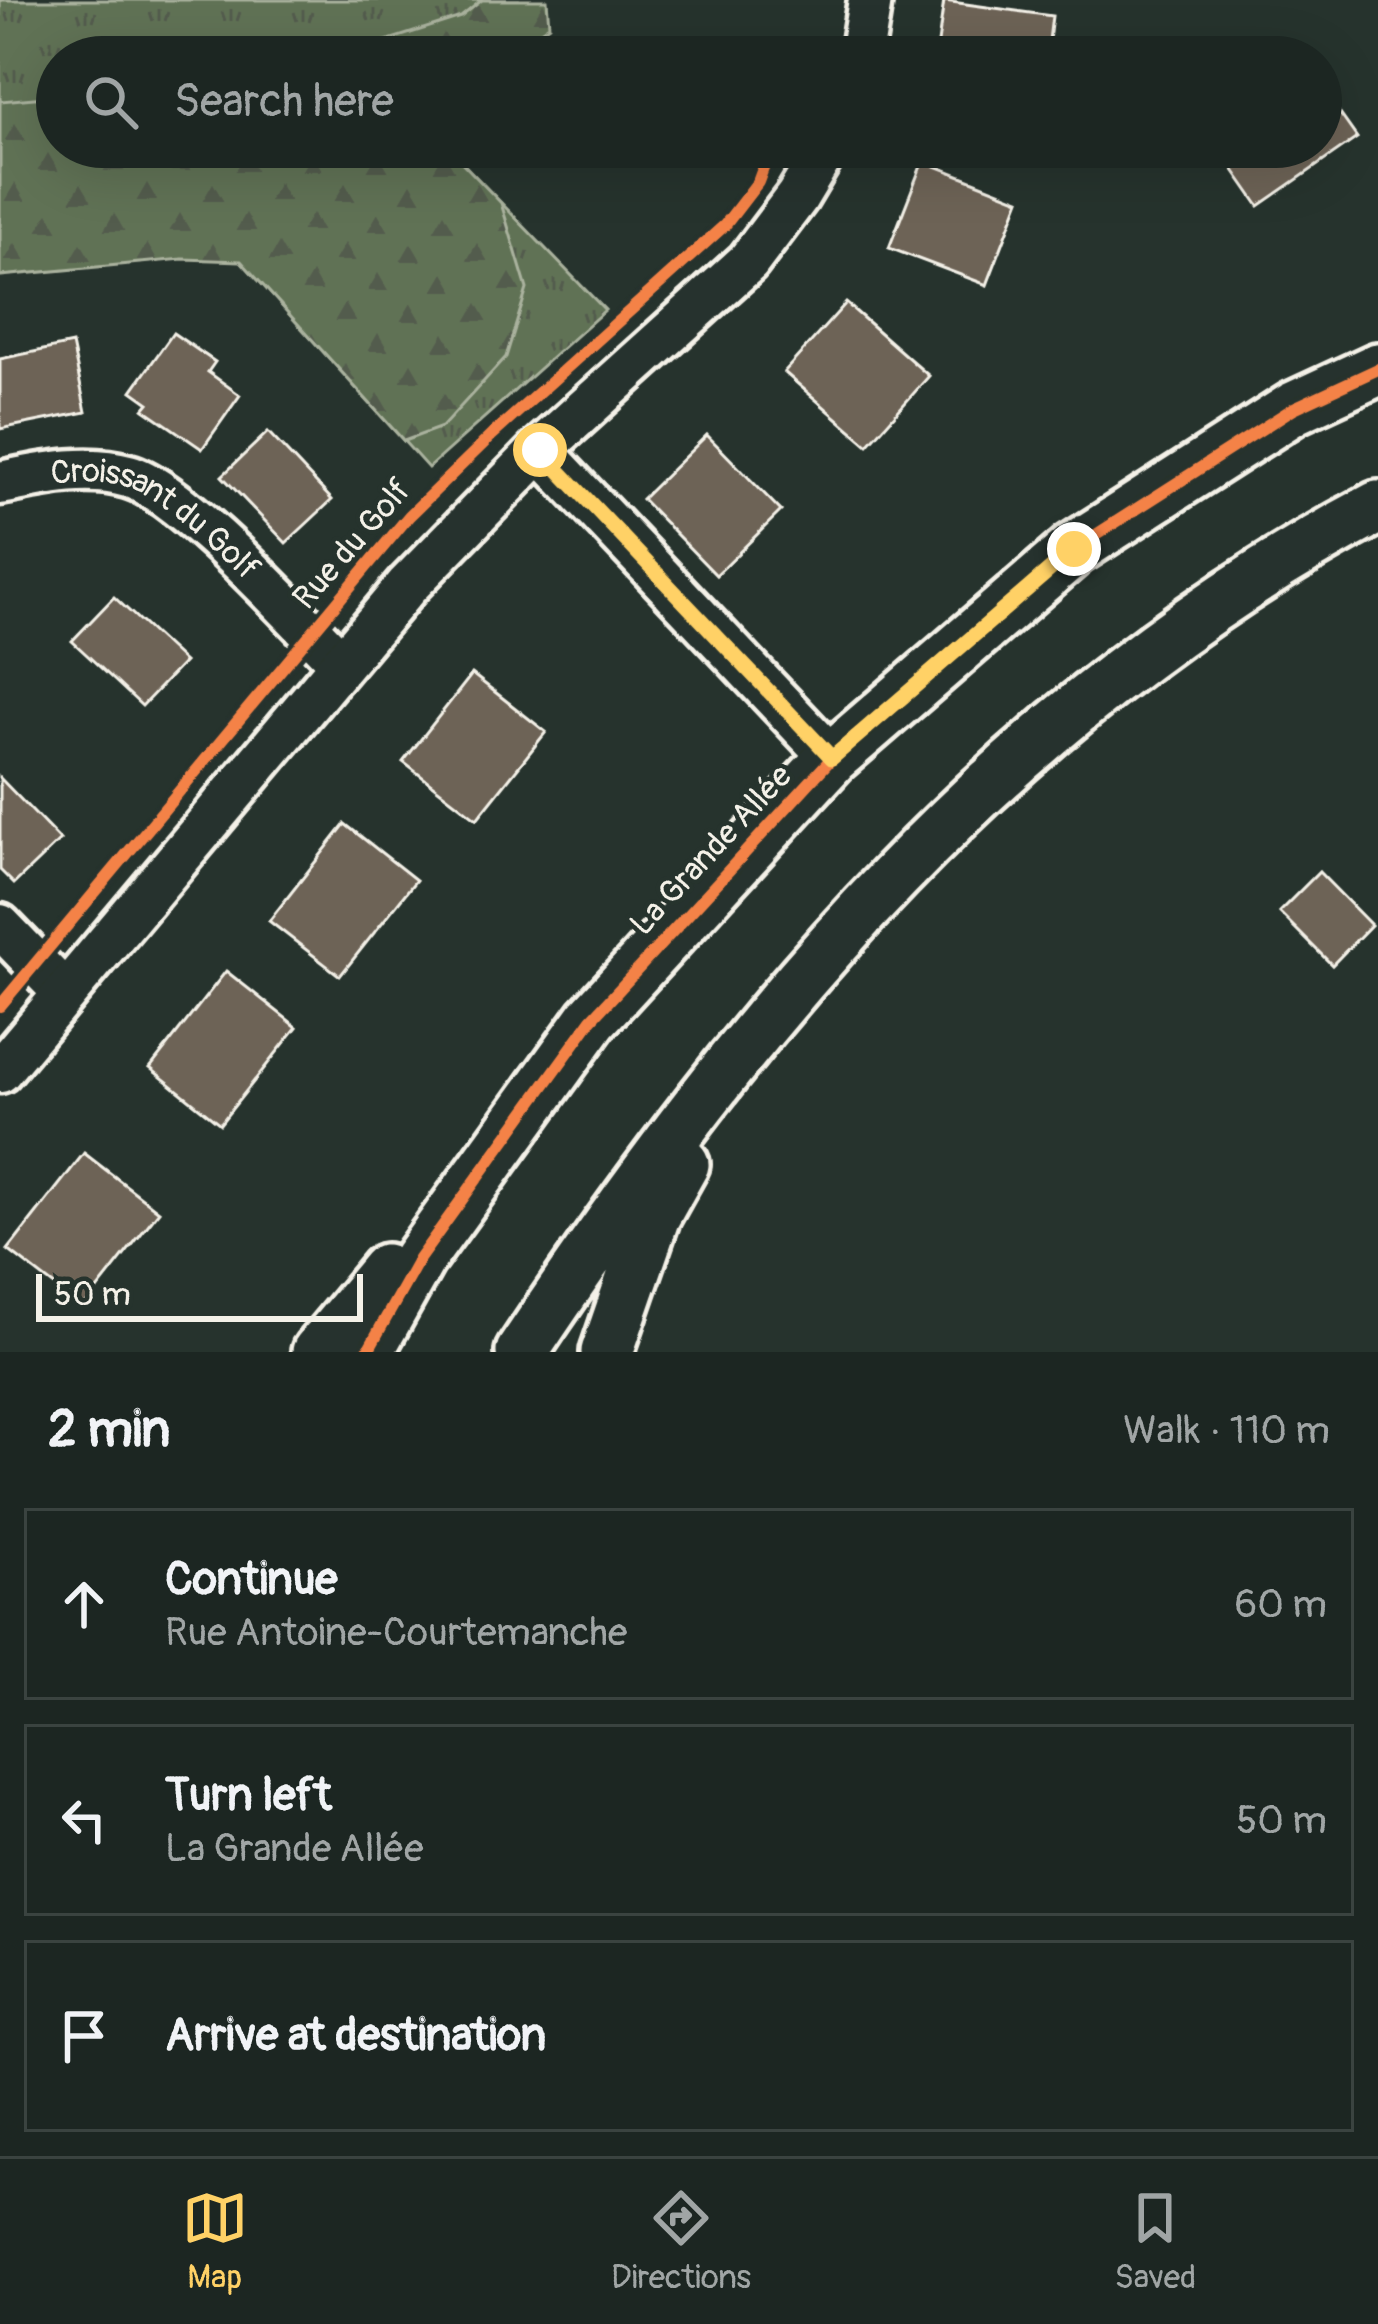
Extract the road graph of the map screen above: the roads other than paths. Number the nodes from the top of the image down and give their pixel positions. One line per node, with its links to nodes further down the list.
1 (870, 0): 2 (street)
2 (864, 36)
3 (814, 168): 5 (street, Rue du Golf)
4 (1378, 369): 9 (street, La Grande Allée)
5 (540, 450): 8 (street, Rue du Golf); 9 (street)
6 (0, 483): 8 (street, Croissant du Golf)
7 (1378, 507): 13 (street)
8 (340, 662): 11 (street, Rue du Golf)
9 (832, 758): 12 (street, La Grande Allée)
10 (0, 926): 11 (street)
11 (65, 993): 14 (street, Rue du Golf)
12 (592, 1018): 15 (street); 16 (street, La Grande Allée)
13 (754, 1035): 17 (street); 18 (street)
14 (0, 1070)
15 (318, 1352)
16 (367, 1352)
17 (522, 1352)
18 (608, 1352)

